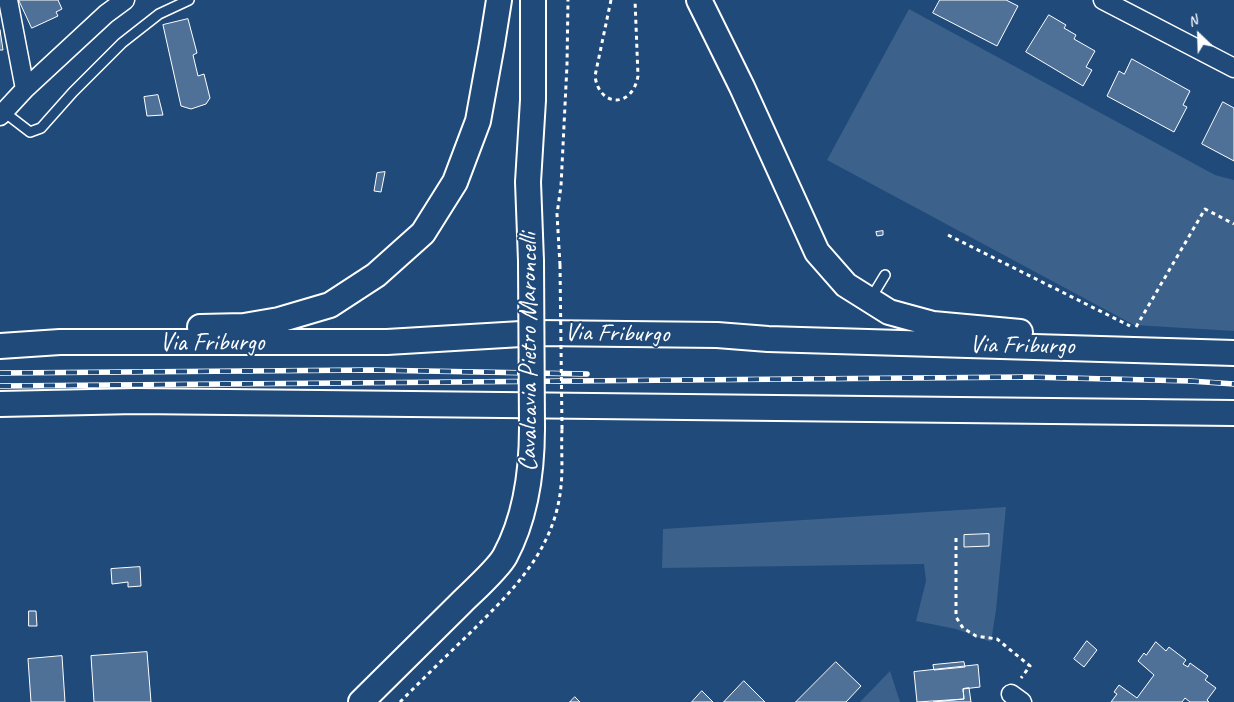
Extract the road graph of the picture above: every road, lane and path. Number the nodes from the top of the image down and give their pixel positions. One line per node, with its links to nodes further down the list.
1 (8, 0): 12 (street)
2 (125, 0): 12 (street)
3 (189, 0): 13 (lane)
4 (499, 0): 18 (street)
5 (533, 0): 28 (street, Cavalcavia Pietro Maroncelli, bridge)
6 (568, 0): 24 (path, bridge)
7 (611, 0): 8 (path)
8 (635, 0)
9 (699, 0): 17 (street)
10 (1103, 0): 11 (street)
11 (1234, 68)
12 (25, 89): 13 (street)
13 (2, 114)
14 (1234, 224): 15 (path)
15 (948, 235)
16 (885, 275): 17 (lane)
17 (870, 301): 20 (street)
18 (60, 342): 19 (street, Via Friburgo); 20 (street, Via Friburgo)
19 (0, 346)
20 (1108, 348): 21 (street, Via Friburgo)
21 (1234, 353)
22 (0, 404): 23 (street)
23 (1234, 412)
24 (562, 429)
25 (956, 538): 27 (path)
26 (502, 602): 29 (path)
27 (1017, 698)
28 (361, 702)
29 (400, 702)

